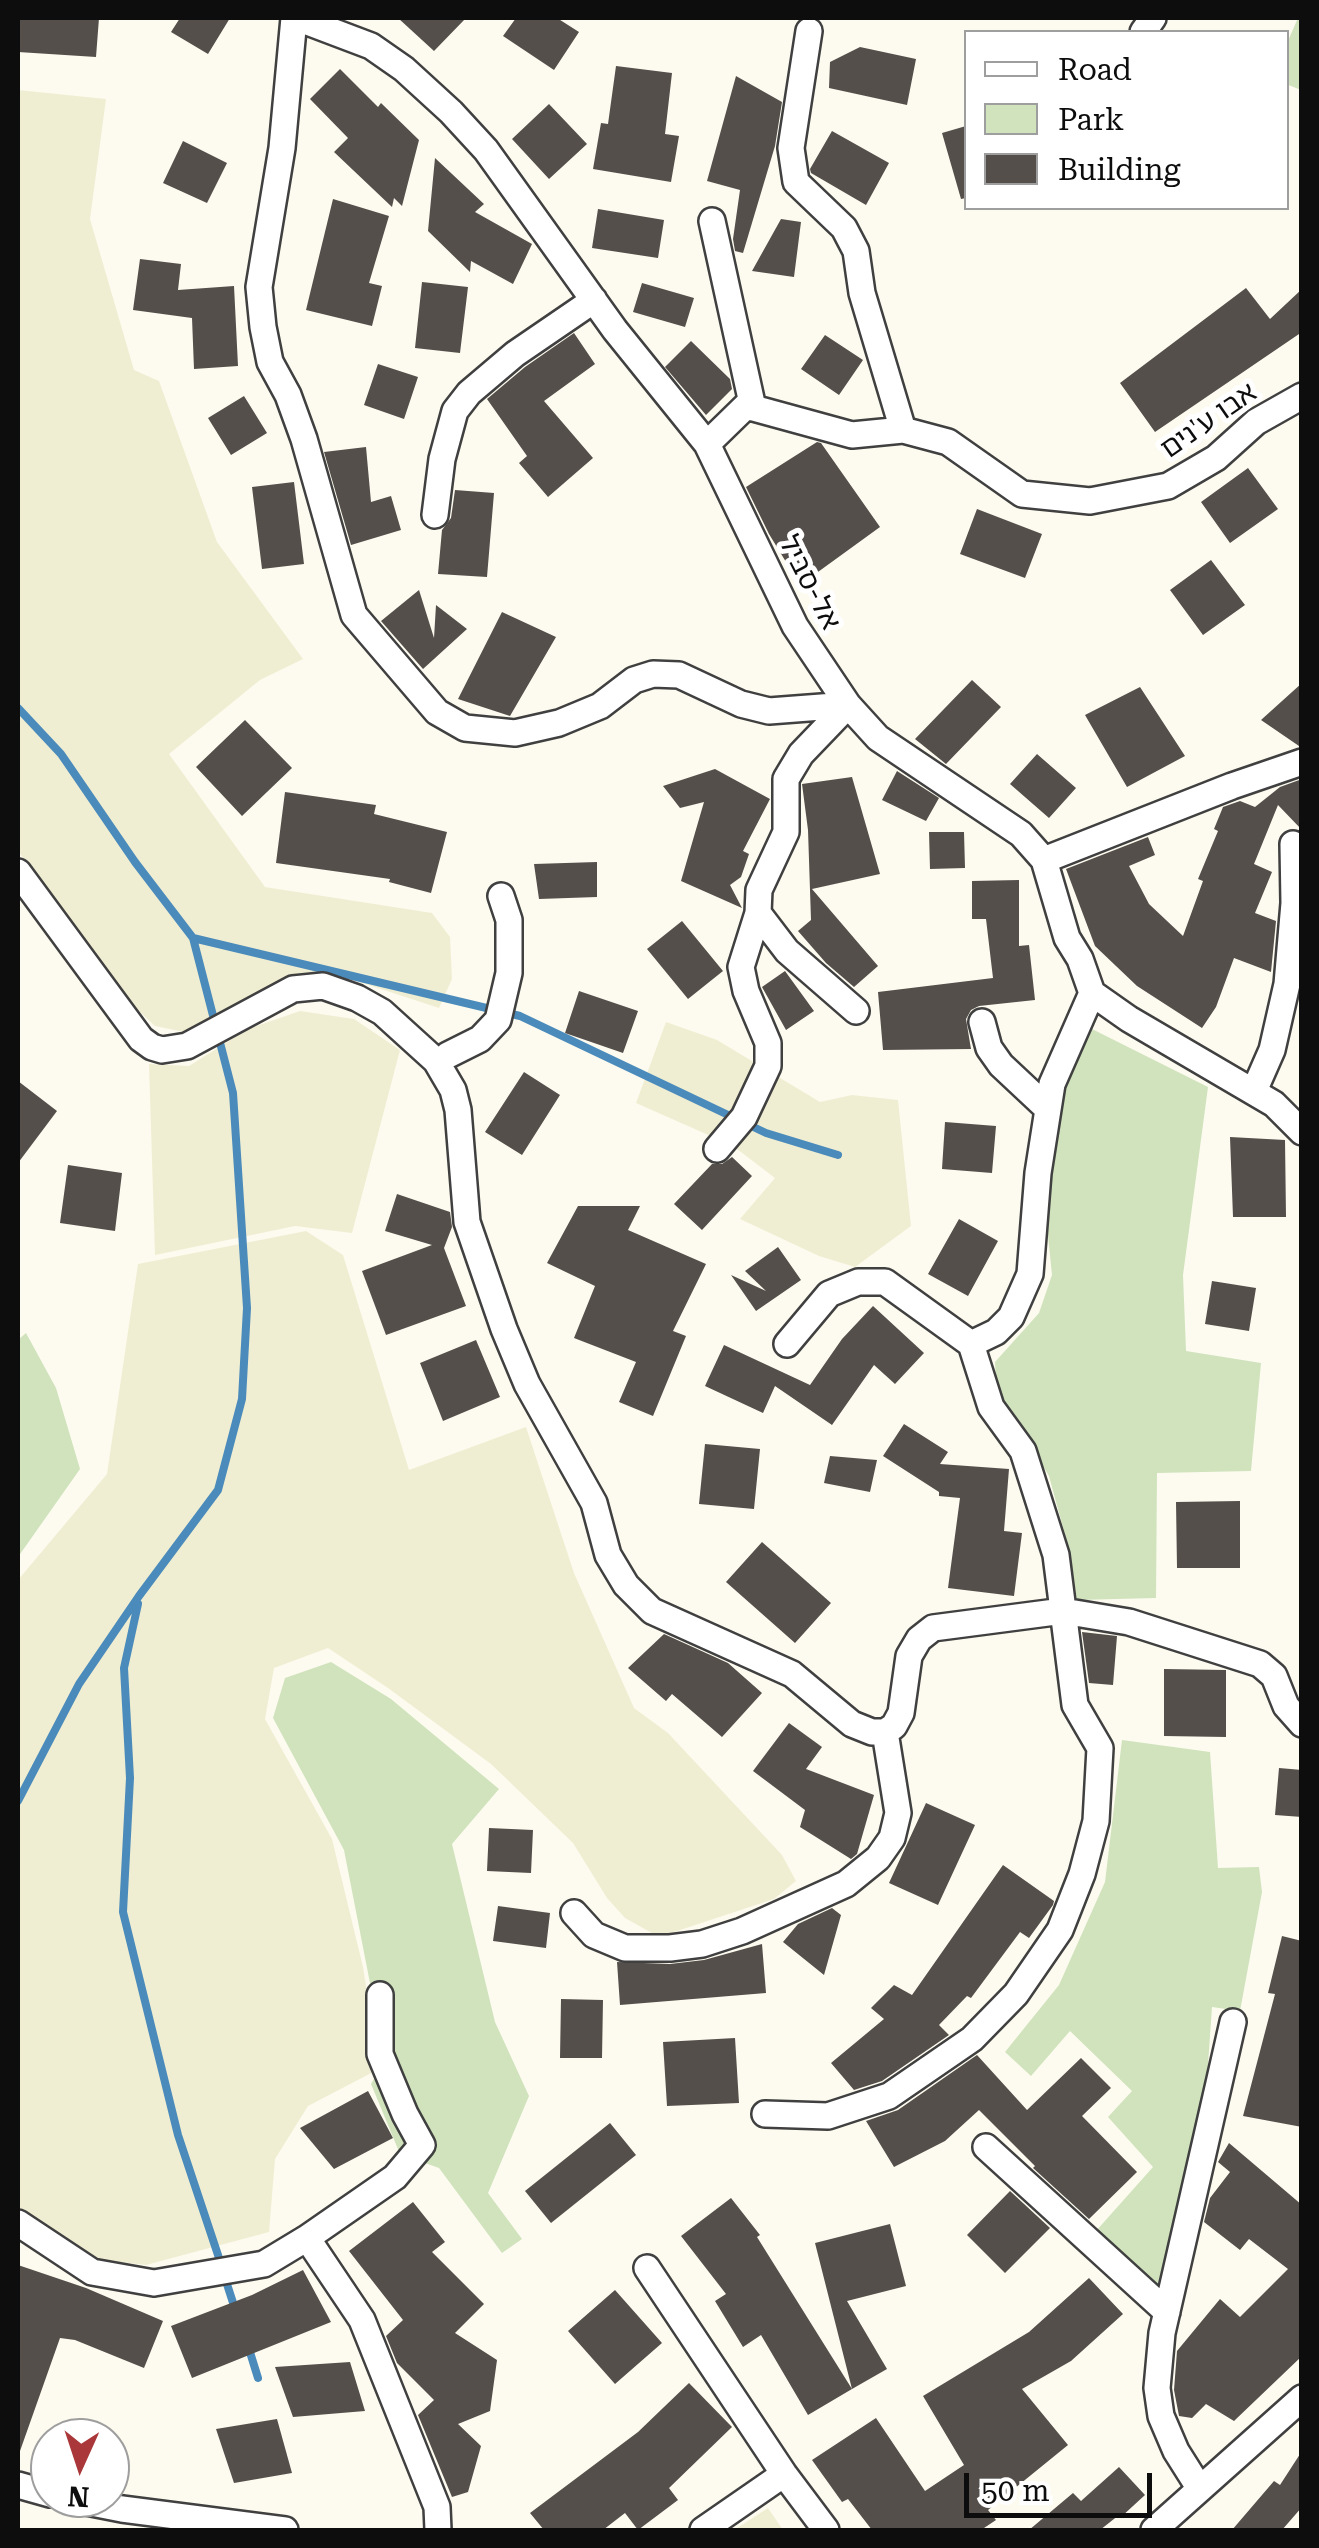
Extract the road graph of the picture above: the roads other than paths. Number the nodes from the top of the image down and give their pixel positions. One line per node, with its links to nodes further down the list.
1 (296, 18): 4 (street, אל-סביל); 12 (street)
2 (363, 18): 4 (street)
3 (809, 31): 9 (street)
4 (371, 46): 6 (street, אל-סביל)
5 (712, 221): 8 (street)
6 (594, 300): 10 (street, אל-סביל); 11 (street)
7 (1302, 396): 9 (street, אבו ע'נים)
8 (753, 408): 9 (street, אבו ע'נים); 10 (street)
9 (903, 430)
10 (707, 444): 12 (street, אל-סביל)
11 (435, 515)
12 (848, 705): 15 (street, אל-סביל); 18 (street)
13 (1302, 762): 15 (street)
14 (1293, 844): 23 (street)
15 (1044, 860): 19 (street, אל-סביל)
16 (18, 872): 31 (street)
17 (501, 896): 22 (street)
18 (758, 914): 20 (street); 26 (street)
19 (1092, 993): 23 (street); 24 (street)
20 (856, 1011)
21 (982, 1022): 24 (street)
22 (448, 1056)
23 (1254, 1091): 25 (street)
24 (1048, 1110): 28 (street)
25 (1302, 1132)
26 (717, 1149)
27 (787, 1344): 28 (street)
28 (971, 1344): 29 (street)
29 (1063, 1611): 30 (street); 31 (street); 35 (street)
30 (1302, 1724)
31 (886, 1732): 32 (street)
32 (574, 1914)
33 (380, 1995): 38 (street)
34 (1233, 2022): 40 (street)
35 (765, 2114)
36 (986, 2147): 40 (street)
37 (18, 2224): 38 (street)
38 (307, 2238): 47 (street)
39 (646, 2268): 42 (street)
40 (1167, 2312): 43 (street)
41 (1302, 2398): 43 (street)
42 (784, 2474): 48 (street); 49 (street)
43 (1200, 2489): 50 (street)
44 (130, 2510): 45 (street)
45 (205, 2525): 46 (street)
46 (284, 2530)
47 (438, 2530)
48 (703, 2530)
49 (826, 2530)
50 (1154, 2530)

